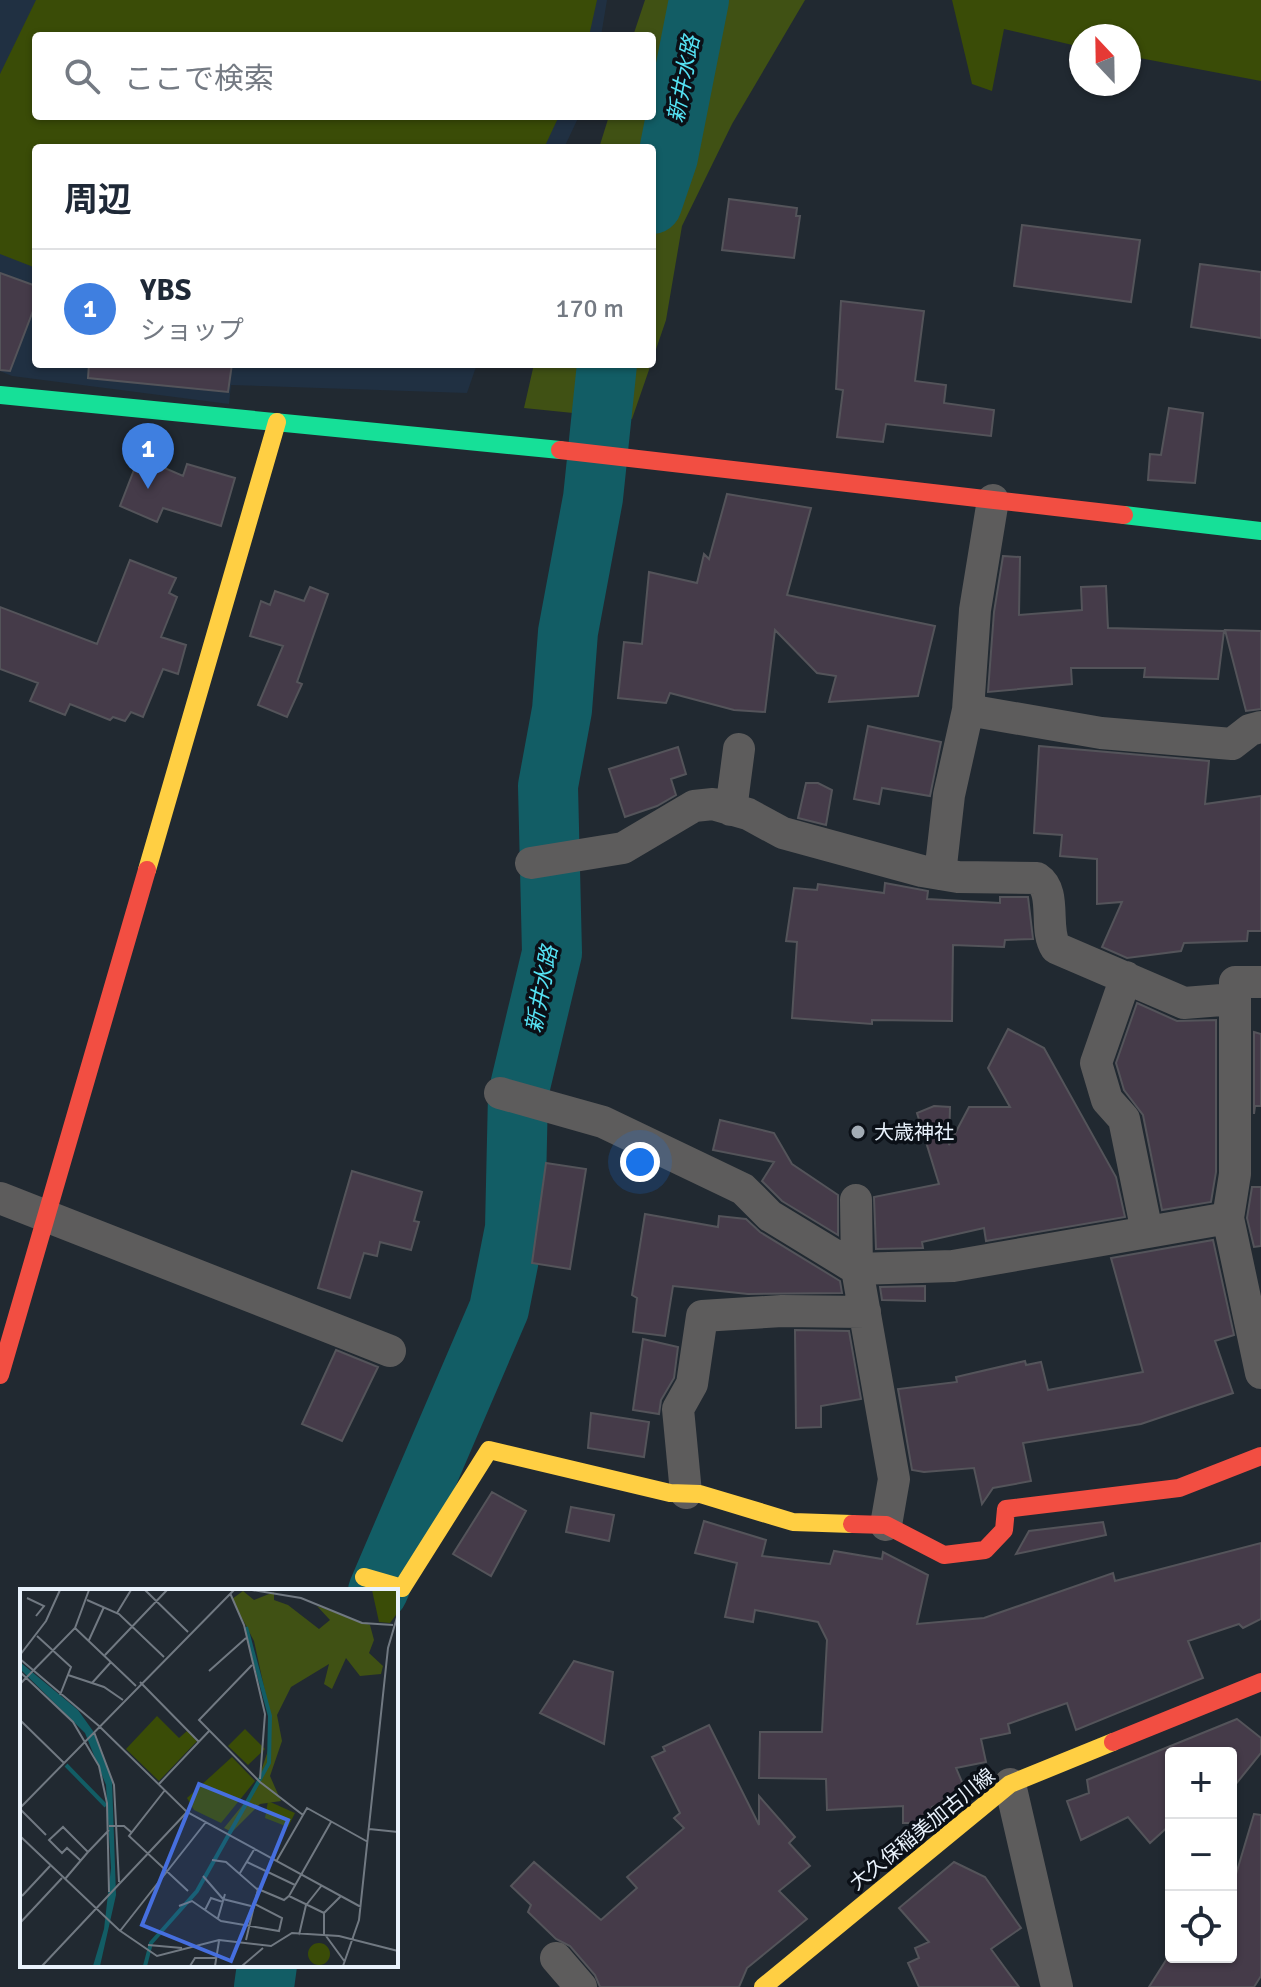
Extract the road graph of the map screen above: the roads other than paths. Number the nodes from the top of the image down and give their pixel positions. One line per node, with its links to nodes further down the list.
1 (0, 395): 2 (street)
2 (277, 422): 3 (street); 17 (street)
3 (993, 500): 4 (street); 5 (street)
4 (1261, 531)
5 (968, 710): 6 (street); 10 (street)
6 (1261, 727)
7 (739, 749): 8 (street)
8 (731, 810): 9 (street); 10 (street)
9 (531, 863)
10 (940, 874): 11 (street)
11 (1126, 977): 12 (street); 19 (street)
12 (1248, 991): 14 (street)
13 (500, 1093): 20 (street)
14 (1248, 1174): 18 (street)
15 (0, 1198): 17 (street)
16 (856, 1200): 20 (street)
17 (48, 1217): 22 (street); 24 (street)
18 (1228, 1218): 19 (street); 23 (street)
19 (1147, 1232): 20 (street)
20 (857, 1269): 21 (street)
21 (865, 1312): 26 (street); 27 (street)
22 (390, 1351)
23 (1261, 1373)
24 (0, 1375)
25 (1261, 1456): 27 (street)
26 (686, 1493): 27 (street); 28 (street)
27 (886, 1525)
28 (366, 1577)
29 (1261, 1682): 30 (street, 大久保稲美加古川線)
30 (1010, 1784): 33 (street, 大久保稲美加古川線); 34 (street)
31 (556, 1958): 32 (street)
32 (581, 1987)
33 (763, 1987)
34 (1057, 1987)

